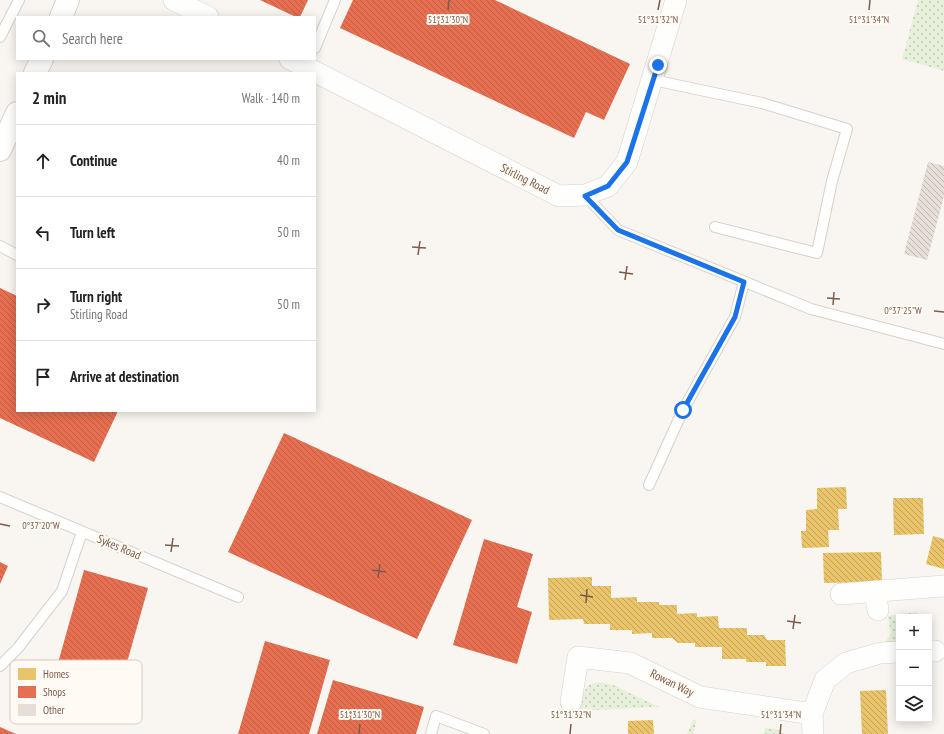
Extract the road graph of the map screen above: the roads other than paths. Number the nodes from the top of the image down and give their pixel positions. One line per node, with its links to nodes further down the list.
1 (19, 0): 8 (lane)
2 (68, 0): 6 (street)
3 (174, 0): 7 (street)
4 (335, 0): 9 (lane)
5 (676, 0): 13 (street, Stirling Road)
6 (61, 16)
7 (206, 16)
8 (0, 37)
9 (316, 46)
10 (42, 60): 12 (street)
11 (302, 62): 16 (street, Stirling Road)
12 (36, 72)
13 (653, 80): 16 (street, Stirling Road); 17 (lane)
14 (16, 115): 15 (street)
15 (0, 150)
16 (585, 196): 20 (lane)
17 (715, 227)
18 (0, 246): 19 (lane)
19 (16, 254)
20 (744, 282): 21 (lane); 22 (lane)
21 (944, 344)
22 (649, 484)
23 (0, 497): 24 (lane, Sykes Road)
24 (82, 532): 27 (lane, Sykes Road); 29 (lane)
25 (944, 586): 26 (street)
26 (841, 594)
27 (238, 597)
28 (896, 652): 31 (street)
29 (0, 666)
30 (571, 702): 31 (street, Rowan Way)
31 (813, 724)
32 (431, 734): 33 (lane)
33 (484, 734)

